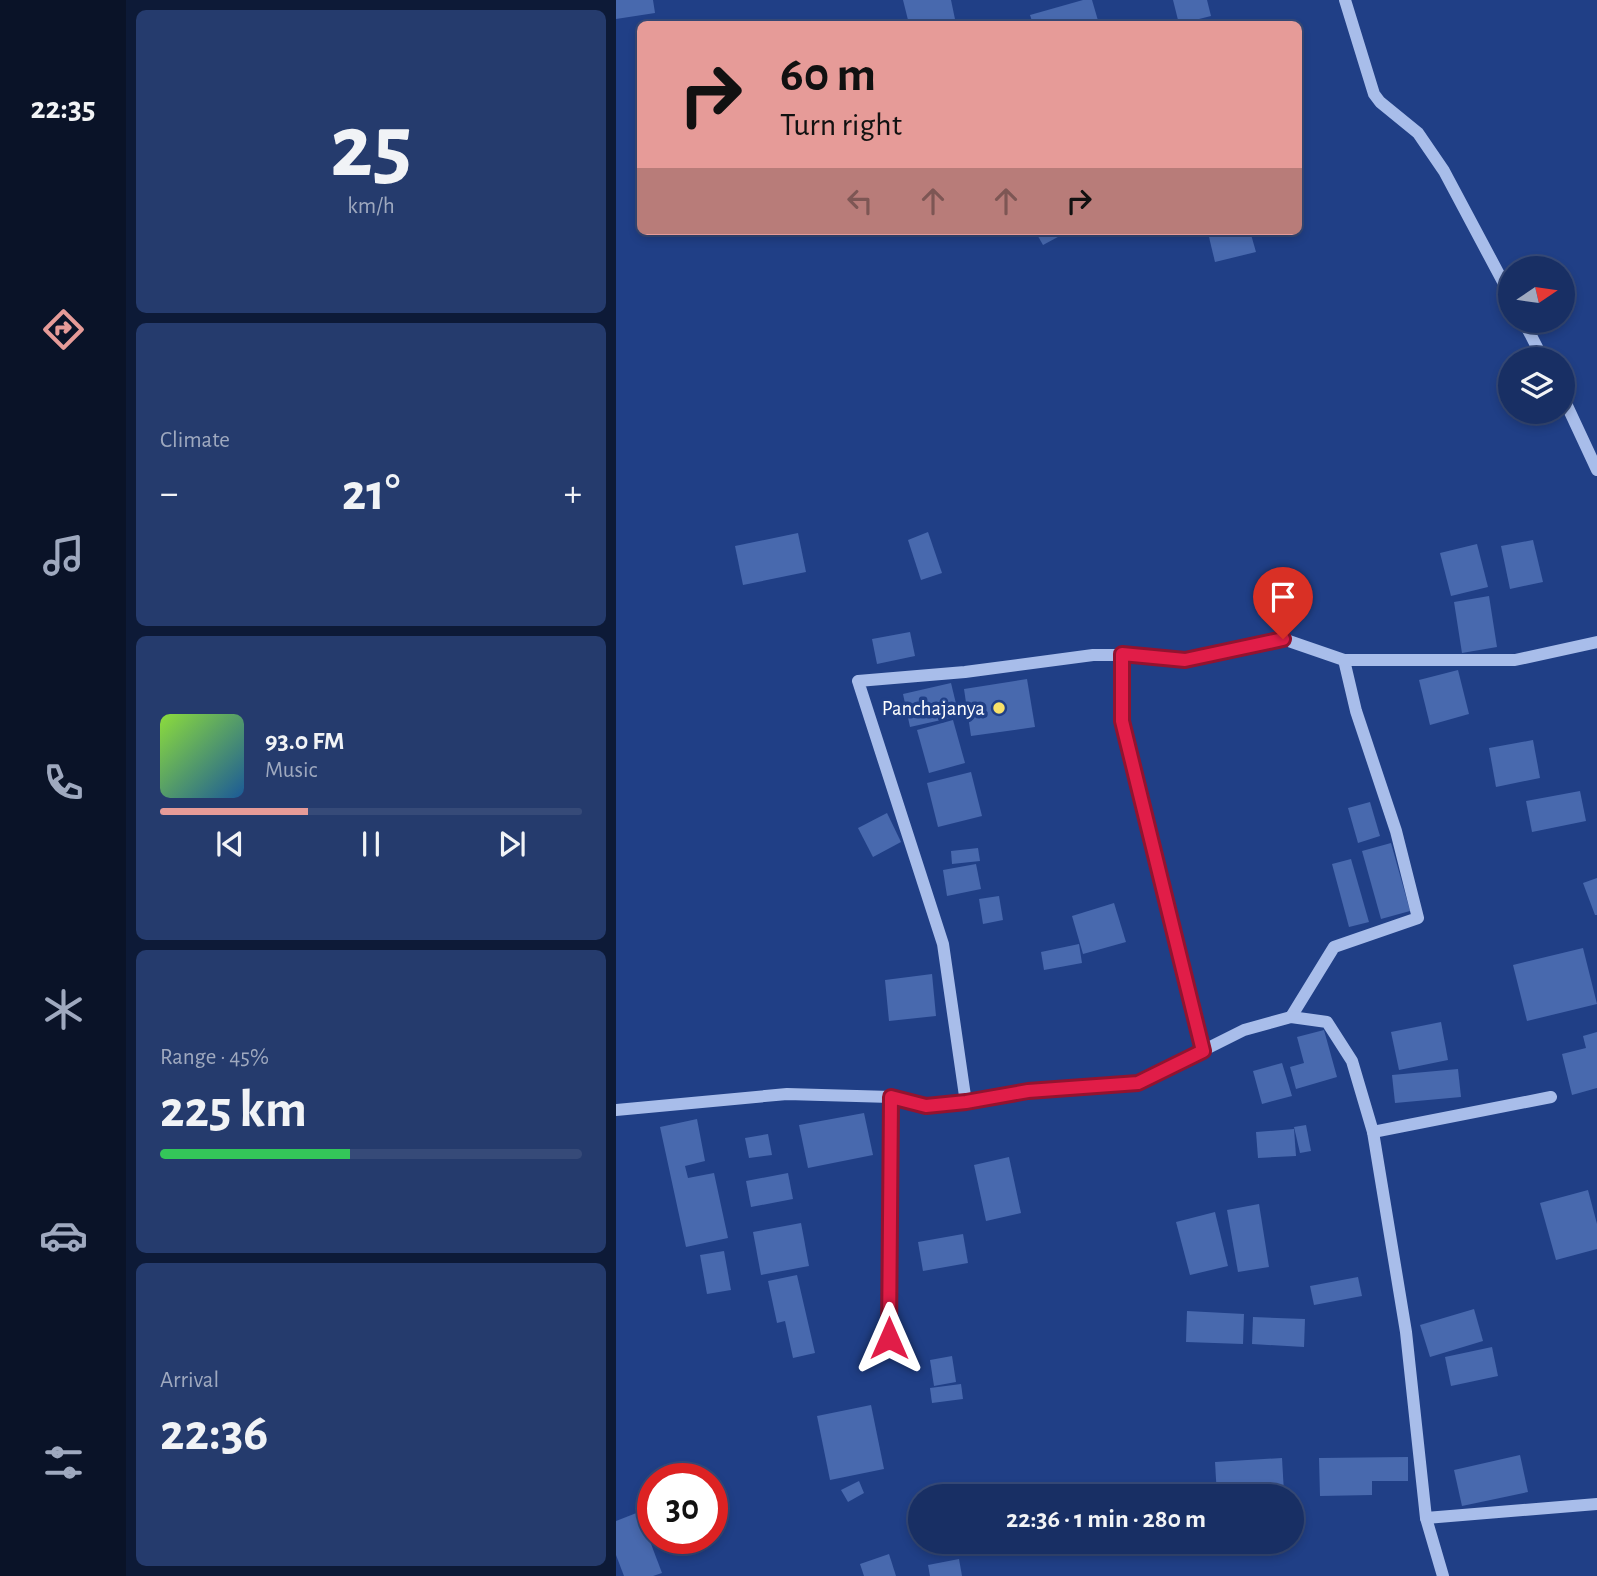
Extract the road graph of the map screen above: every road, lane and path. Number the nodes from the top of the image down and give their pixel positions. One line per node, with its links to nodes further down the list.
1 (1345, 0): 2 (street)
2 (1498, 272)
3 (1575, 423): 4 (street)
4 (1597, 470)
5 (1597, 642): 7 (street)
6 (1122, 654): 7 (street); 9 (street); 12 (street)
7 (1344, 660): 8 (street)
8 (1291, 1017): 9 (street); 14 (street)
9 (1203, 1051): 12 (street)
10 (891, 1097): 12 (street); 13 (street); 15 (street)
11 (1551, 1097): 14 (street)
12 (966, 1102)
13 (616, 1110)
14 (1373, 1132): 17 (street)
15 (889, 1338)
16 (1597, 1504): 17 (street)
17 (1426, 1518): 18 (street)
18 (1443, 1576)

